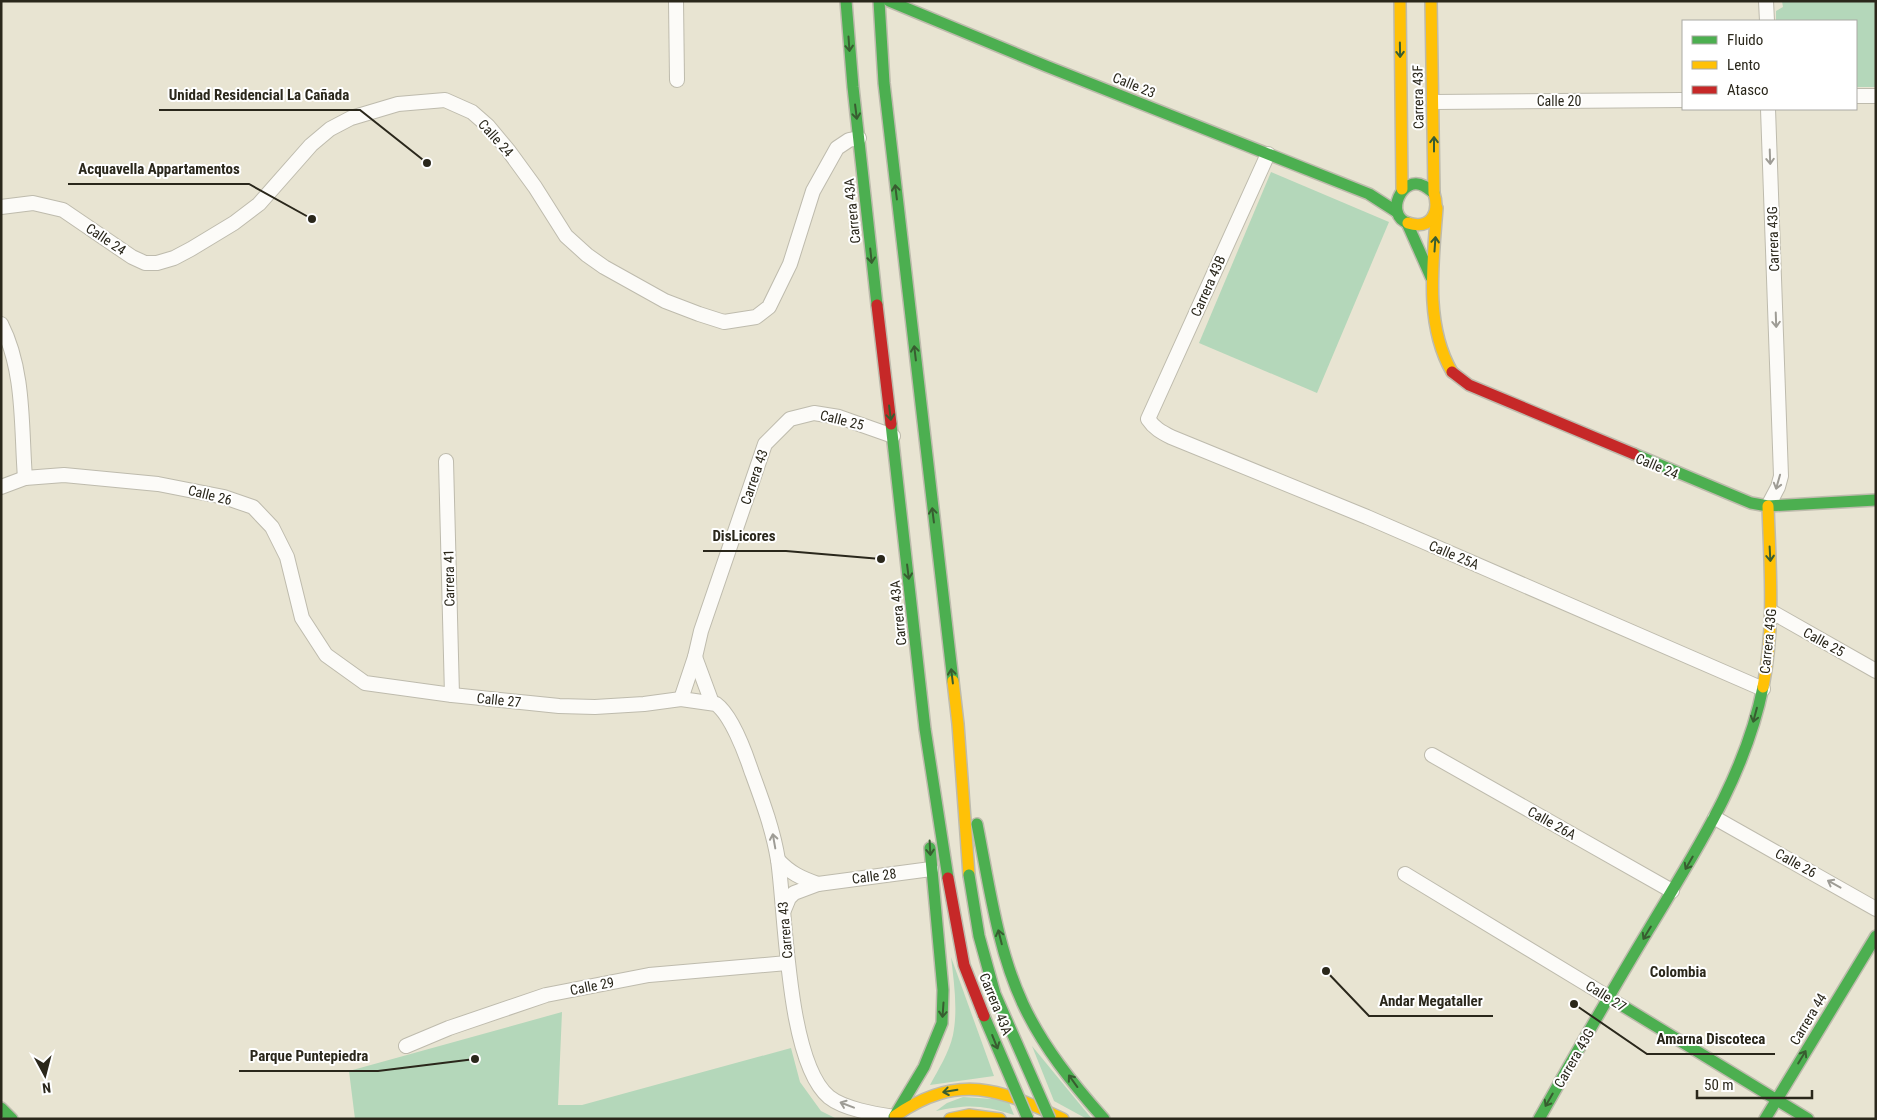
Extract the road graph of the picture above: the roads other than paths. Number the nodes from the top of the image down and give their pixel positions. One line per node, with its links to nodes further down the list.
1 (676, 1): 9 (street)
2 (846, 1): 15 (main road, Carrera 43A, one-way to 15)
3 (879, 1): 42 (main road, Carrera 43A, one-way to 3)
4 (888, 1): 16 (main road, Calle 23)
5 (1400, 1): 17 (main road, Carrera 43F, one-way to 17)
6 (1431, 1): 13 (main road, Carrera 43F)
7 (1766, 1): 8 (street)
8 (1767, 20)
9 (678, 80)
10 (1857, 96): 11 (street)
11 (1876, 96)
12 (1682, 100): 13 (street, Calle 20)
13 (1434, 102): 18 (main road, Carrera 43F, one-way to 13)
14 (1768, 110): 33 (street, Carrera 43G, one-way to 33)
15 (859, 138): 20 (street, Calle 24); 28 (main road, Carrera 43A, one-way to 28)
16 (1268, 154): 19 (main road, Calle 23); 27 (street, Carrera 43B)
17 (1400, 192): 18 (main road); 19 (main road, Calle 23); 22 (main road)
18 (1434, 193): 21 (main road)
19 (1369, 194): 22 (main road, Calle 23)
20 (1, 207)
21 (1437, 208): 23 (main road); 24 (main road, one-way to 21)
22 (1397, 212): 23 (main road)
23 (1408, 223): 24 (main road)
24 (1432, 279): 33 (main road, Calle 24)
25 (1, 324): 30 (street)
26 (790, 419): 28 (street, Calle 25); 36 (street, Carrera 43)
27 (1148, 419): 38 (street, Calle 25A)
28 (893, 436): 43 (main road, Carrera 43A, one-way to 43)
29 (446, 461): 39 (street, Carrera 41)
30 (25, 478): 31 (street, Calle 26); 35 (street, Calle 26)
31 (1, 487)
32 (1876, 500): 33 (main road, Calle 24)
33 (1768, 506): 34 (main road, Carrera 43G, one-way to 34)
34 (1772, 612): 37 (street, Calle 25); 38 (main road, Carrera 43G)
35 (326, 655): 39 (street, Calle 27)
36 (695, 657): 40 (street, Carrera 43); 41 (street, Carrera 43)
37 (1876, 671)
38 (1762, 689): 45 (main road, Carrera 43G, one-way to 45)
39 (452, 695): 40 (street, Calle 27)
40 (681, 699): 41 (street)
41 (712, 703): 46 (street, Carrera 43, one-way to 41)
42 (958, 724): 64 (main road, Carrera 43A, bridge); 66 (main road, one-way to 42)
43 (925, 729): 47 (main road, one-way to 47); 63 (main road, Carrera 43A, one-way to 63, bridge)
44 (1432, 755): 50 (street, Calle 26A)
45 (1715, 818): 50 (main road, Carrera 43G, one-way to 50); 51 (street, Calle 26, one-way to 45)
46 (778, 860): 49 (street); 52 (street, Carrera 43)
47 (931, 869): 49 (street, Calle 28); 59 (main road, one-way to 59)
48 (1405, 874): 55 (street, Calle 27)
49 (818, 884): 52 (street, Calle 28)
50 (1672, 891): 55 (main road, Carrera 43G, one-way to 55)
51 (1876, 909)
52 (784, 911): 54 (street, Carrera 43)
53 (1876, 936): 57 (main road, Carrera 44, one-way to 53)
54 (787, 963): 56 (street, Calle 29); 59 (street, Carrera 43, one-way to 54)
55 (1608, 998): 57 (main road, Calle 27); 67 (main road, Carrera 43G, one-way to 67)
56 (406, 1046)
57 (1777, 1099): 68 (main road, Carrera 44); 69 (main road, Calle 27)
58 (1, 1108): 60 (main road)
59 (893, 1118): 65 (main road, one-way to 59)
60 (12, 1119)
61 (950, 1119): 62 (main road)
62 (1000, 1119)
63 (1028, 1119)
64 (1050, 1119)
65 (1063, 1119)
66 (1104, 1119)
67 (1539, 1119)
68 (1766, 1119)
69 (1808, 1119)

